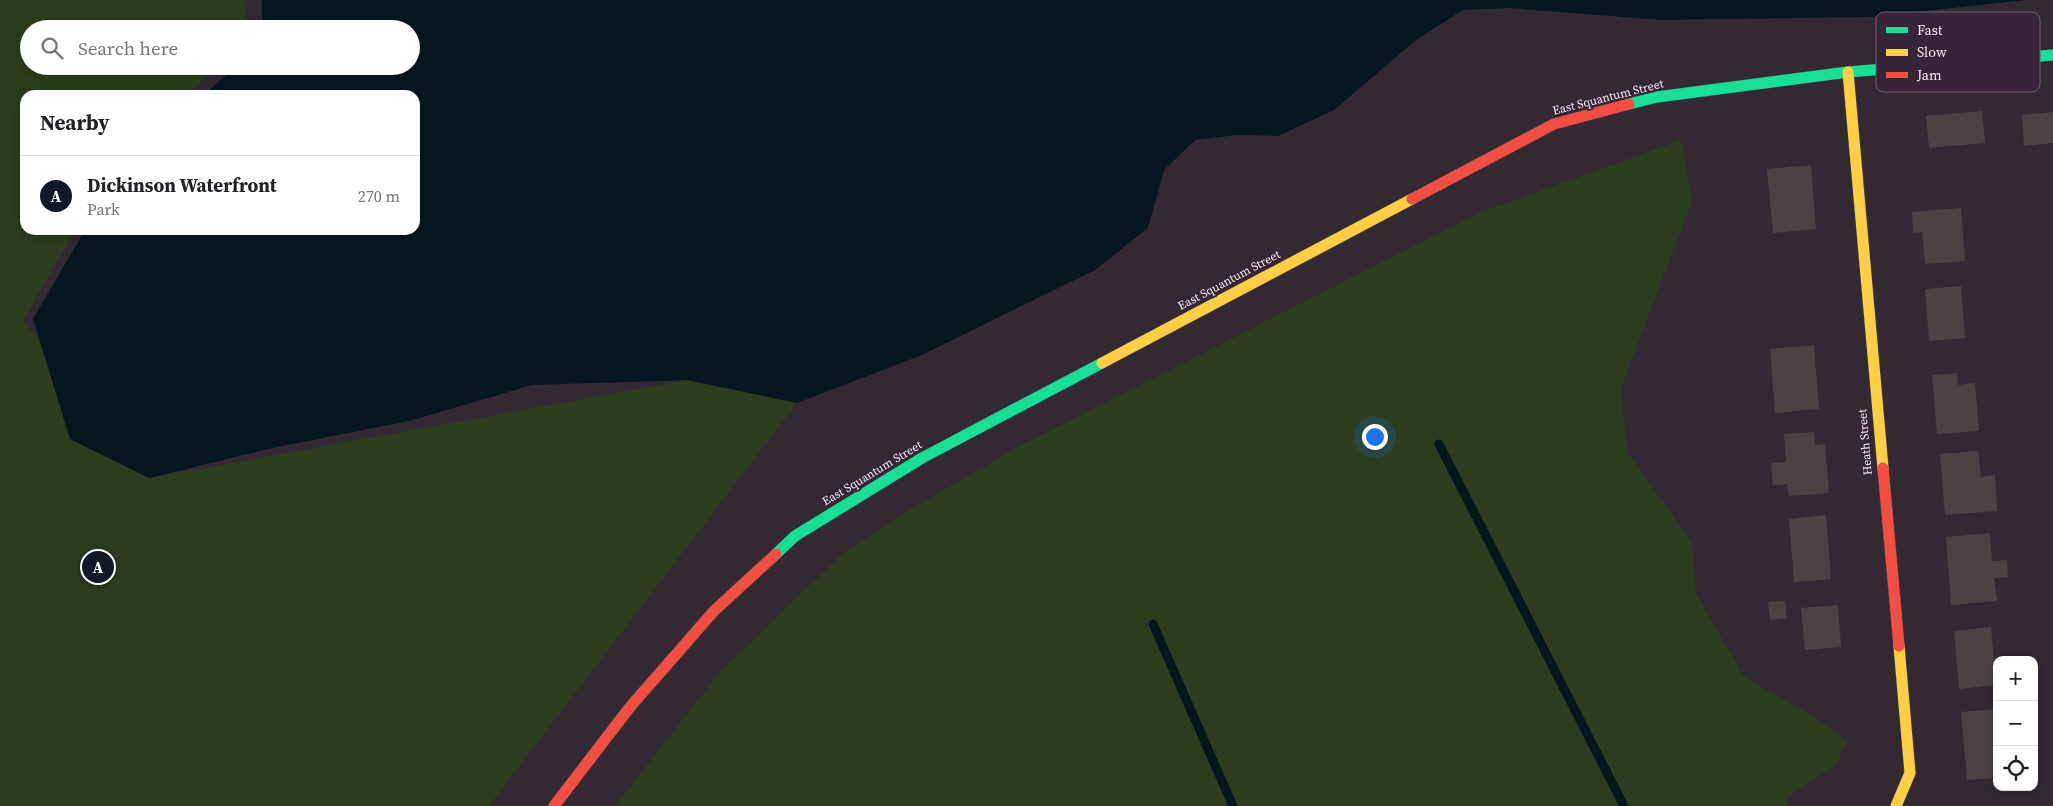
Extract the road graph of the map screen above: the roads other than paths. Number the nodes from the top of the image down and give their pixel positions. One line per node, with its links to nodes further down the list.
1 (2053, 55): 2 (street, East Squantum Street)
2 (2040, 56)
3 (1876, 70): 4 (street, East Squantum Street)
4 (1848, 72): 5 (street, East Squantum Street); 6 (street, Heath Street)
5 (554, 806)
6 (1896, 806)

